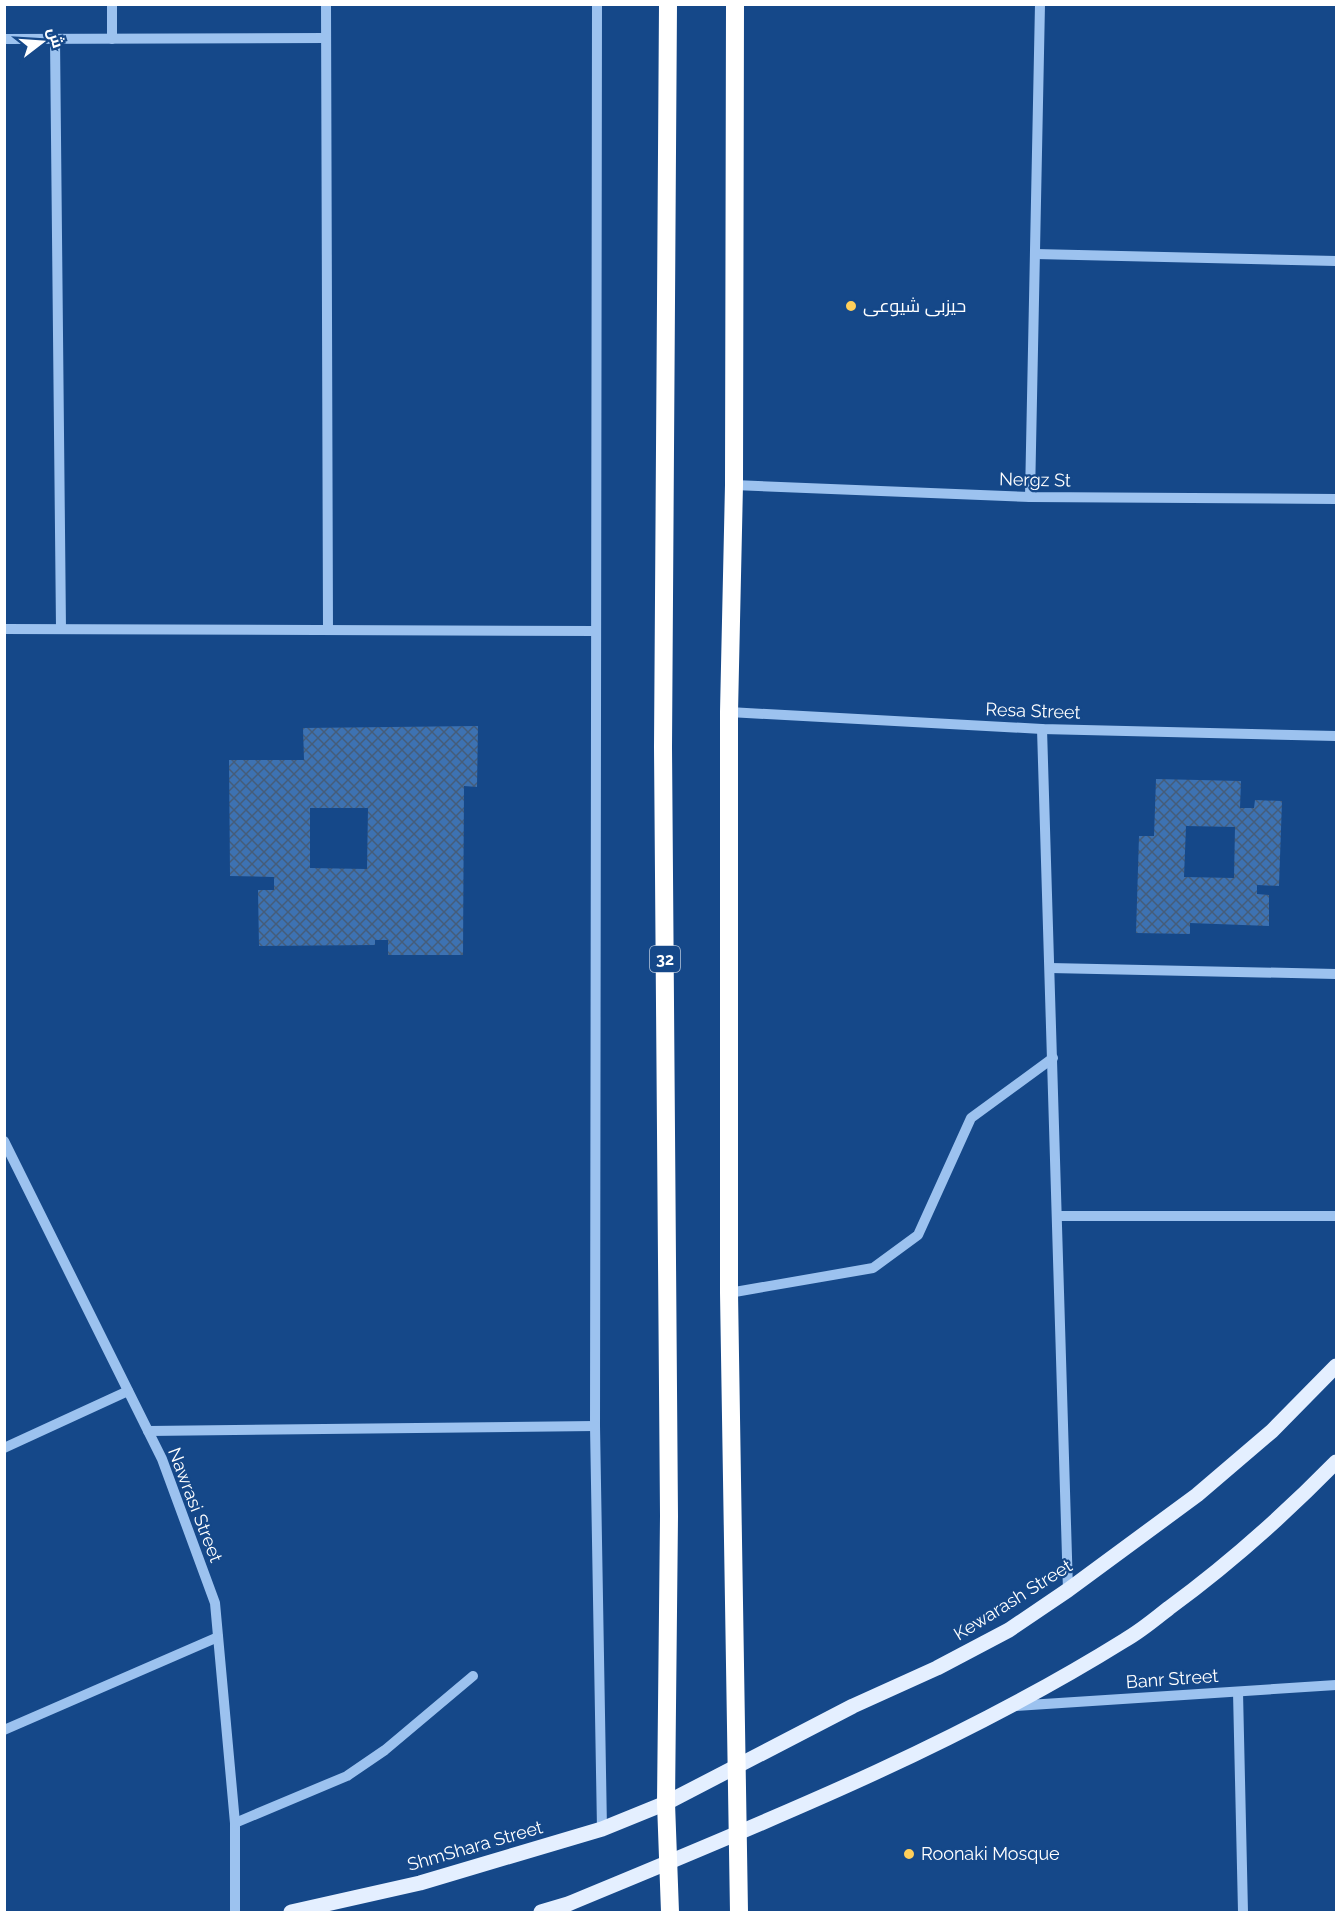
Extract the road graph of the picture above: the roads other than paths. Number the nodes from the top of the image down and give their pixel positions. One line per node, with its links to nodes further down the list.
1 (112, 4): 10 (street)
2 (326, 4): 7 (street)
3 (597, 4): 19 (street)
4 (668, 4): 44 (highway, 32)
5 (735, 4): 13 (highway)
6 (1040, 4): 11 (street)
7 (326, 38): 10 (street); 18 (street)
8 (4, 39): 9 (street)
9 (55, 39): 10 (street); 17 (street)
10 (112, 39)
11 (1035, 254): 12 (street); 14 (street)
12 (1336, 261)
13 (734, 485): 14 (street, Nergz St); 20 (highway)
14 (1030, 497): 15 (street, Nergz St)
15 (1336, 499)
16 (4, 629): 17 (street)
17 (61, 629): 18 (street)
18 (328, 630): 19 (street)
19 (596, 632): 32 (street)
20 (729, 712): 21 (street, Resa Street); 29 (highway)
21 (1042, 729): 22 (street, Resa Street); 23 (street)
22 (1336, 736)
23 (1050, 968): 24 (street); 25 (street)
24 (1336, 974)
25 (1053, 1058): 27 (street); 29 (street)
26 (4, 1141): 31 (street, Nawrasi Street)
27 (1058, 1216): 28 (street); 36 (street)
28 (1336, 1216)
29 (729, 1293): 43 (highway)
30 (1336, 1365): 36 (main road, Kewarash Street)
31 (128, 1391): 33 (street, Nawrasi Street); 34 (street)
32 (595, 1426): 33 (street); 46 (street)
33 (148, 1431): 37 (street, Nawrasi Street)
34 (4, 1448)
35 (1336, 1462): 41 (main road)
36 (1068, 1590): 43 (main road, Kewarash Street)
37 (218, 1637): 42 (street); 45 (street, Nawrasi Street)
38 (473, 1676): 45 (street)
39 (1336, 1685): 40 (street, Banr Street)
40 (1238, 1692): 41 (street, Banr Street); 54 (street)
41 (1010, 1706): 47 (main road)
42 (4, 1730)
43 (736, 1766): 44 (main road, Kewarash Street); 47 (highway)
44 (666, 1803): 46 (main road, ShmShara Street); 48 (highway, 32)
45 (235, 1822): 49 (street, Nawrasi Street)
46 (602, 1829): 50 (main road, ShmShara Street)
47 (737, 1834): 48 (main road); 53 (highway)
48 (668, 1862): 51 (main road); 52 (highway, 32)
49 (235, 1912)
50 (291, 1912)
51 (541, 1912)
52 (670, 1912)
53 (739, 1912)
54 (1244, 1912)

